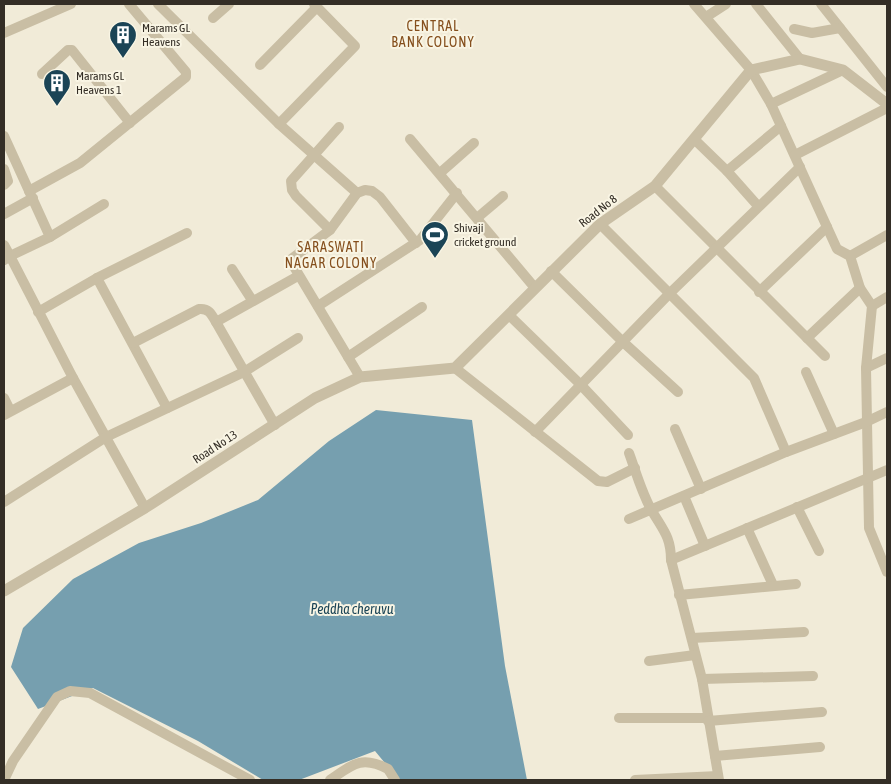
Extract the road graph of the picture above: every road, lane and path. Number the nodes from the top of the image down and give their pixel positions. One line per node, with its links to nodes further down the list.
1 (71, 4): 14 (street)
2 (129, 4): 23 (street)
3 (158, 4): 24 (street)
4 (229, 4): 11 (street)
5 (694, 4): 10 (street)
6 (726, 4): 10 (street)
7 (756, 4): 15 (street)
8 (820, 4): 12 (street)
9 (316, 5): 16 (street); 24 (street)
10 (706, 17): 17 (street)
11 (213, 18)
12 (840, 28): 13 (street); 20 (street)
13 (794, 29)
14 (4, 33)
15 (800, 59): 17 (street); 18 (street)
16 (260, 65)
17 (751, 70): 21 (street); 29 (street, Road No 8)
18 (843, 70): 21 (street); 22 (street)
19 (42, 74): 23 (street)
20 (887, 87)
21 (770, 104): 25 (street)
22 (887, 106): 31 (street)
23 (130, 123): 41 (street)
24 (279, 124): 32 (street)
25 (781, 126): 31 (street); 35 (street)
26 (339, 127): 32 (street)
27 (4, 136): 41 (street)
28 (410, 139): 36 (street)
29 (694, 139): 35 (street); 38 (street, Road No 8)
30 (474, 143): 36 (street)
31 (795, 155): 33 (street)
32 (314, 156): 39 (street); 49 (street)
33 (800, 167): 44 (street); 48 (street)
34 (4, 169): 37 (street)
35 (727, 172): 44 (street)
36 (440, 173): 40 (street)
37 (4, 185)
38 (655, 186): 47 (street, Road No 8); 55 (street)
39 (357, 193): 49 (street); 53 (street)
40 (457, 193): 46 (street); 53 (street)
41 (31, 195): 45 (street); 52 (street)
42 (503, 196): 46 (street)
43 (104, 204): 52 (street)
44 (758, 206): 55 (street)
45 (4, 214)
46 (477, 218): 62 (street)
47 (600, 224): 59 (street, Road No 8); 65 (street)
48 (827, 227): 56 (street); 64 (street)
49 (330, 230): 60 (street)
50 (187, 233): 61 (street)
51 (887, 235): 56 (street)
52 (50, 237): 57 (street)
53 (416, 243): 68 (street)
54 (4, 245): 57 (street)
55 (715, 248): 64 (street); 65 (street)
56 (850, 256): 63 (street)
57 (7, 258): 71 (street)
58 (232, 268): 67 (street)
59 (551, 271): 62 (street, Road No 8); 76 (street)
60 (298, 276): 67 (street); 68 (street)
61 (97, 278): 71 (street); 77 (street)
62 (535, 288): 72 (street, Road No 8)
63 (860, 288): 69 (street); 75 (street)
64 (759, 292): 75 (street)
65 (668, 294): 76 (street); 100 (street)
66 (887, 298): 69 (street)
67 (252, 300): 73 (street)
68 (318, 306): 79 (street)
69 (872, 306): 82 (street)
70 (422, 307): 79 (street)
71 (38, 312): 86 (street)
72 (508, 316): 81 (street, Road No 8); 87 (street)
73 (216, 322): 77 (street); 83 (street)
74 (298, 338): 83 (street)
75 (807, 338): 78 (street)
76 (622, 341): 87 (street); 88 (street)
77 (133, 343): 90 (street)
78 (825, 356)
79 (348, 357): 85 (street)
80 (887, 358): 82 (street)
81 (455, 368): 85 (street, Road No 13); 96 (street)
82 (866, 368): 93 (street)
83 (244, 372): 90 (street); 94 (street)
84 (806, 372): 97 (street)
85 (360, 377): 94 (street, Road No 13)
86 (72, 378): 91 (street); 99 (street)
87 (580, 384): 96 (street); 98 (street)
88 (678, 392)
89 (4, 398): 91 (street)
90 (168, 408): 99 (street)
91 (7, 412)
92 (887, 412): 93 (street)
93 (866, 422): 97 (street); 104 (street)
94 (275, 425): 109 (street, Road No 13)
95 (675, 429): 105 (street)
96 (535, 432): 102 (street)
97 (834, 434): 100 (street)
98 (628, 435)
99 (106, 437): 107 (street); 109 (street)
100 (786, 452): 105 (street)
101 (629, 453): 102 (street)
102 (635, 468): 110 (street)
103 (887, 470): 104 (street)
104 (868, 477): 108 (street); 116 (street)
105 (701, 489): 106 (street)
106 (684, 496): 110 (street); 113 (street)
107 (4, 502)
108 (798, 507): 112 (street); 114 (street)
109 (145, 508): 119 (street, Road No 13)
110 (652, 510): 111 (street); 115 (street)
111 (629, 520)
112 (747, 528): 113 (street); 118 (street)
113 (705, 546): 115 (street)
114 (818, 551)
115 (671, 560): 120 (street)
116 (887, 572)
117 (796, 584): 118 (street)
118 (773, 585): 120 (street)
119 (4, 590)
120 (679, 595): 122 (street)
121 (804, 632): 122 (street)
122 (692, 638): 123 (street)
123 (695, 655): 124 (street); 126 (street)
124 (650, 660)
125 (813, 676): 126 (street)
126 (702, 679): 129 (street)
127 (822, 712): 129 (street)
128 (619, 718): 129 (street)
129 (708, 719): 131 (street)
130 (820, 747): 131 (street)
131 (715, 756): 132 (street)
132 (719, 778): 137 (street)
133 (4, 780): 134 (street)
134 (250, 780)
135 (330, 780): 136 (street)
136 (395, 780)
137 (635, 780)

